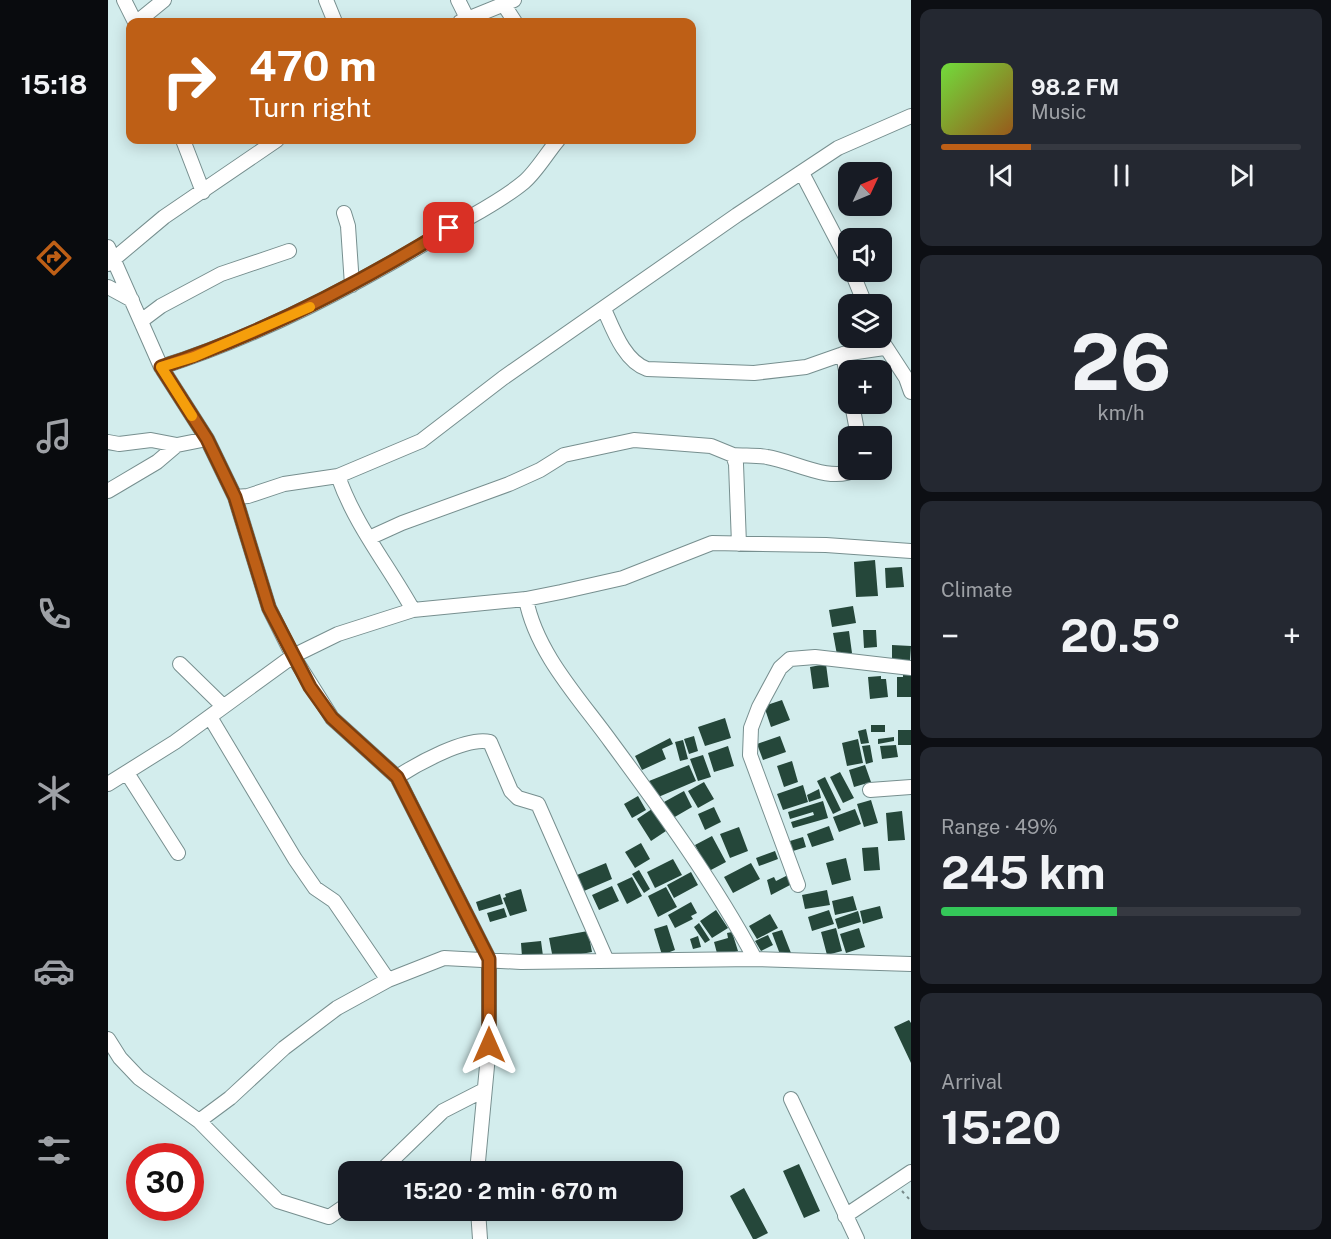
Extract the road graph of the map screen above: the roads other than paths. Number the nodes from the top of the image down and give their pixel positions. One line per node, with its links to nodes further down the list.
1 (124, 0): 6 (street)
2 (164, 0): 7 (street)
3 (326, 0): 8 (street)
4 (458, 0): 9 (street)
5 (509, 2): 10 (street); 11 (street)
6 (134, 18)
7 (141, 18)
8 (333, 18)
9 (463, 18)
10 (469, 18)
11 (514, 18)
12 (911, 116): 16 (street)
13 (185, 144): 17 (street)
14 (271, 144): 17 (street)
15 (555, 144): 23 (street)
16 (802, 173): 19 (street); 26 (street)
17 (203, 192): 22 (street)
18 (344, 213): 23 (street)
19 (838, 242)
20 (108, 247): 22 (street)
21 (289, 251): 27 (street)
22 (112, 262): 25 (street)
23 (352, 285): 32 (street)
24 (108, 287): 25 (street)
25 (132, 300): 27 (street)
26 (604, 309): 30 (street); 39 (street)
27 (141, 321): 32 (street)
28 (864, 348): 30 (street)
29 (885, 348): 33 (street)
30 (843, 354): 31 (street)
31 (844, 360)
32 (161, 367): 34 (street)
33 (911, 392)
34 (207, 439): 36 (street); 41 (street)
35 (108, 442): 36 (street)
36 (177, 445): 40 (street)
37 (733, 455): 38 (street); 42 (street); 43 (street)
38 (838, 472)
39 (338, 476): 41 (street); 42 (street)
40 (108, 491)
41 (235, 497): 47 (street)
42 (369, 538): 46 (street)
43 (739, 544): 44 (street); 45 (street)
44 (911, 550)
45 (526, 599): 46 (street); 60 (street)
46 (413, 610): 47 (street)
47 (293, 656): 50 (street); 53 (street)
48 (180, 664): 50 (street)
49 (911, 668): 58 (street)
50 (223, 706): 51 (street)
51 (210, 717): 52 (street); 63 (street)
52 (127, 773): 54 (street); 57 (street)
53 (397, 777): 59 (street); 61 (street)
54 (108, 784)
55 (911, 787): 56 (street)
56 (870, 790)
57 (178, 853)
58 (798, 885)
59 (489, 959): 61 (street); 63 (street); 65 (street)
60 (755, 959): 61 (street); 62 (street)
61 (607, 961)
62 (911, 964)
63 (388, 980): 67 (street)
64 (108, 1039): 67 (street)
65 (484, 1090): 68 (street); 69 (street)
66 (791, 1099): 72 (street)
67 (200, 1121): 71 (street)
68 (392, 1161)
69 (478, 1161)
70 (911, 1172): 72 (street)
71 (338, 1211)
72 (845, 1216): 75 (street)
73 (479, 1221): 74 (street)
74 (480, 1239)
75 (857, 1239)

